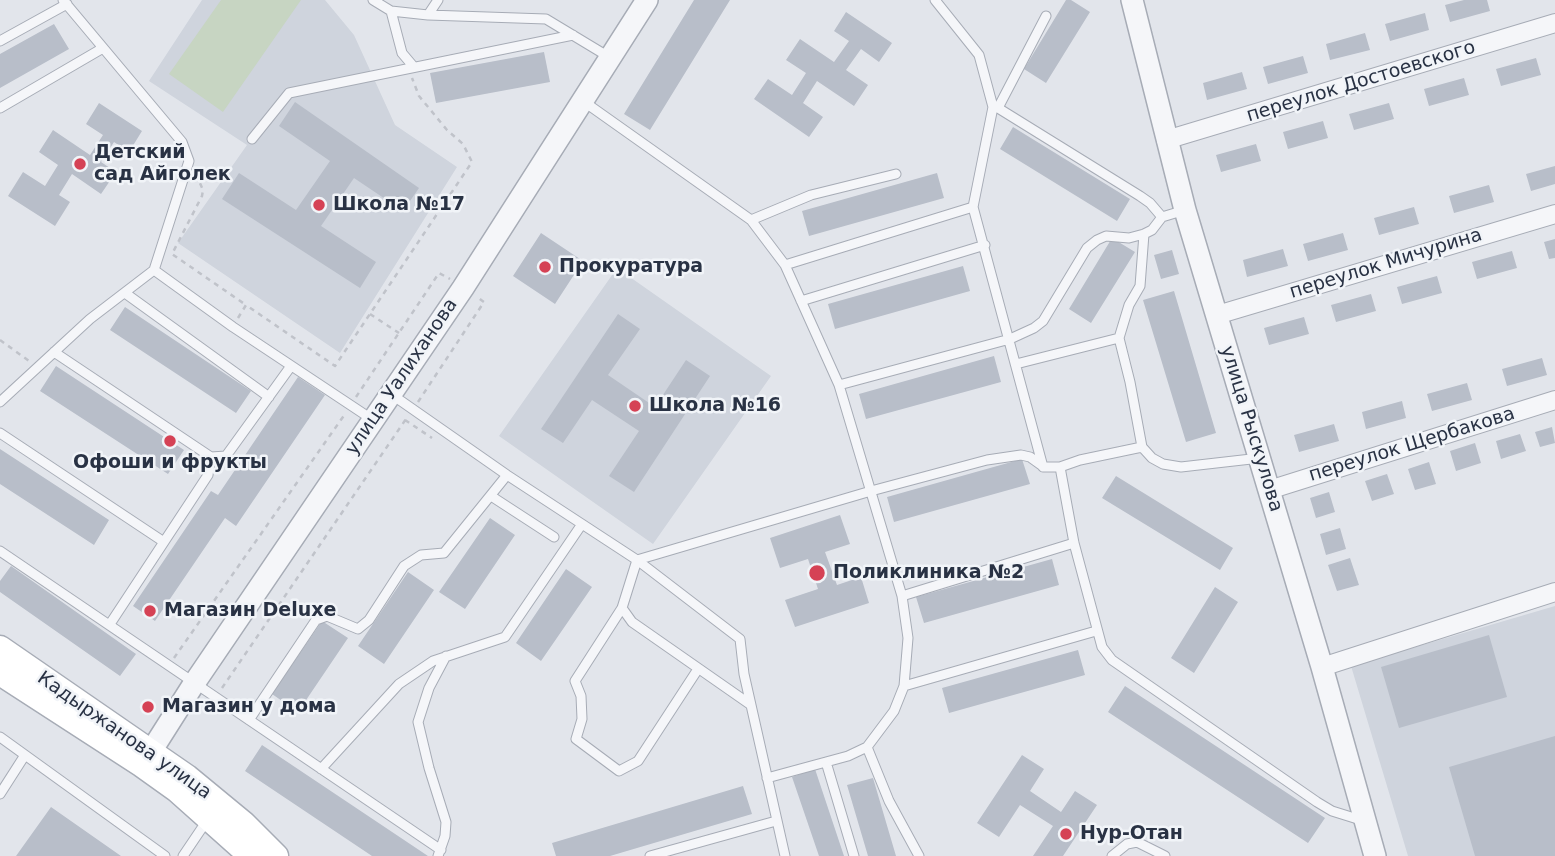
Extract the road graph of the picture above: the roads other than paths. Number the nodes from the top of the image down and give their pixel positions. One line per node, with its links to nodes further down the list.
1 (373, 0): 7 (lane)
2 (438, 0): 8 (lane)
3 (647, 0): 14 (street, улица Уалиханова)
4 (936, 0): 17 (lane)
5 (1132, 0): 20 (street, улица Рыскулова)
6 (65, 2): 12 (lane); 13 (lane)
7 (391, 11): 8 (lane); 15 (lane)
8 (428, 15): 11 (lane)
9 (1046, 16): 17 (lane)
10 (1555, 23): 20 (street, переулок Достоевского)
11 (573, 35): 14 (lane); 15 (lane)
12 (0, 41)
13 (103, 48): 18 (lane); 30 (lane)
14 (611, 59): 16 (street, улица Уалиханова)
15 (410, 67): 19 (lane)
16 (583, 101): 26 (lane); 40 (street, улица Уалиханова)
17 (995, 107): 22 (lane); 25 (lane)
18 (0, 108)
19 (252, 139)
20 (1166, 141): 23 (street, улица Рыскулова)
21 (896, 174): 26 (lane)
22 (973, 206): 28 (lane); 29 (lane)
23 (1185, 210): 25 (lane); 33 (street, улица Рыскулова)
24 (1555, 214): 33 (street, переулок Мичурина)
25 (1162, 217): 27 (lane)
26 (751, 220): 29 (lane)
27 (1144, 234): 34 (lane); 35 (lane)
28 (985, 245): 32 (lane); 35 (lane)
29 (785, 265): 32 (lane)
30 (154, 271): 31 (lane); 38 (lane)
31 (125, 293): 36 (lane); 41 (lane)
32 (802, 301): 39 (lane)
33 (1217, 314): 48 (street, улица Рыскулова)
34 (1119, 338): 37 (lane); 46 (lane)
35 (1010, 339): 37 (lane); 39 (lane)
36 (54, 352): 43 (lane); 47 (lane)
37 (1016, 364): 49 (lane)
38 (292, 366): 41 (lane); 44 (lane)
39 (839, 385): 53 (lane)
40 (391, 393): 44 (street, улица Уалиханова); 51 (lane)
41 (269, 397): 47 (lane)
42 (1555, 400): 52 (street, переулок Щербакова)
43 (0, 402)
44 (373, 420): 71 (street, улица Уалиханова)
45 (0, 433): 57 (lane)
46 (1142, 447): 48 (lane); 50 (lane)
47 (211, 457): 57 (lane)
48 (1260, 458): 52 (street, улица Рыскулова)
49 (1044, 467): 50 (lane); 53 (lane)
50 (1060, 467): 58 (lane)
51 (507, 475): 54 (lane); 55 (lane)
52 (1269, 490): 68 (street, улица Рыскулова)
53 (871, 491): 60 (lane); 62 (lane)
54 (491, 496): 56 (lane); 74 (lane)
55 (582, 524): 60 (lane); 67 (lane)
56 (554, 537)
57 (164, 542): 64 (lane)
58 (1074, 543): 62 (lane); 65 (lane)
59 (0, 551): 64 (lane)
60 (637, 559): 63 (lane); 73 (lane)
61 (1555, 592): 68 (street)
62 (902, 596): 72 (lane)
63 (622, 608): 69 (lane); 69 (lane)
64 (110, 624): 71 (lane)
65 (1096, 631): 72 (lane); 85 (lane)
66 (0, 648): 78 (main road, Кадыржанова улица)
67 (446, 656): 80 (lane); 86 (lane)
68 (1322, 667): 85 (street, улица Рыскулова)
69 (698, 669): 73 (lane)
70 (0, 673): 78 (main road, Кадыржанова улица)
71 (195, 682): 74 (lane); 78 (street, улица Уалиханова)
72 (904, 685): 76 (lane)
73 (751, 705): 81 (lane)
74 (249, 720): 80 (lane)
75 (0, 737): 77 (lane)
76 (867, 747): 79 (lane); 94 (lane)
77 (25, 755): 82 (lane); 87 (lane)
78 (147, 758): 83 (main road, Кадыржанова улица); 90 (main road, Кадыржанова улица)
79 (826, 762): 81 (lane); 93 (lane)
80 (321, 769): 86 (lane)
81 (767, 778): 84 (lane)
82 (0, 794)
83 (209, 818): 88 (lane); 89 (main road, Кадыржанова улица)
84 (776, 821): 91 (lane); 92 (lane)
85 (1365, 822): 97 (street, улица Рыскулова)
86 (440, 853)
87 (165, 856)
88 (183, 856)
89 (251, 856)
90 (276, 856)
91 (650, 856)
92 (785, 856)
93 (854, 856)
94 (919, 856)
95 (1112, 856): 96 (lane)
96 (1165, 856)
97 (1375, 856)

